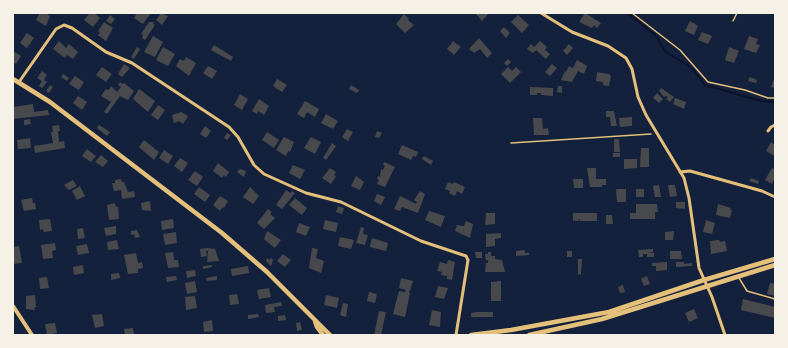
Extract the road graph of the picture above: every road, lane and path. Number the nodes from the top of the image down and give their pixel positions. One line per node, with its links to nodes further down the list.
1 (541, 13): 10 (street)
2 (632, 13): 7 (path)
3 (737, 13): 4 (path)
4 (733, 21)
5 (13, 79): 6 (main road)
6 (19, 82): 22 (main road); 26 (street)
7 (775, 98)
8 (775, 125): 9 (street)
9 (768, 131)
10 (655, 132): 11 (path); 12 (street)
11 (511, 143)
12 (680, 172): 13 (street); 18 (street)
13 (775, 197)
14 (775, 259): 16 (main road)
15 (775, 265): 17 (main road)
16 (738, 270): 17 (lane); 18 (main road)
17 (739, 277): 19 (main road); 20 (lane)
18 (704, 280): 19 (street); 27 (main road)
19 (707, 286): 28 (main road); 29 (street)
20 (775, 299)
21 (13, 306): 23 (street)
22 (315, 321): 24 (main road); 25 (main road)
23 (32, 335)
24 (324, 335)
25 (330, 335)
26 (456, 335)
27 (471, 335)
28 (529, 335)
29 (725, 335)

